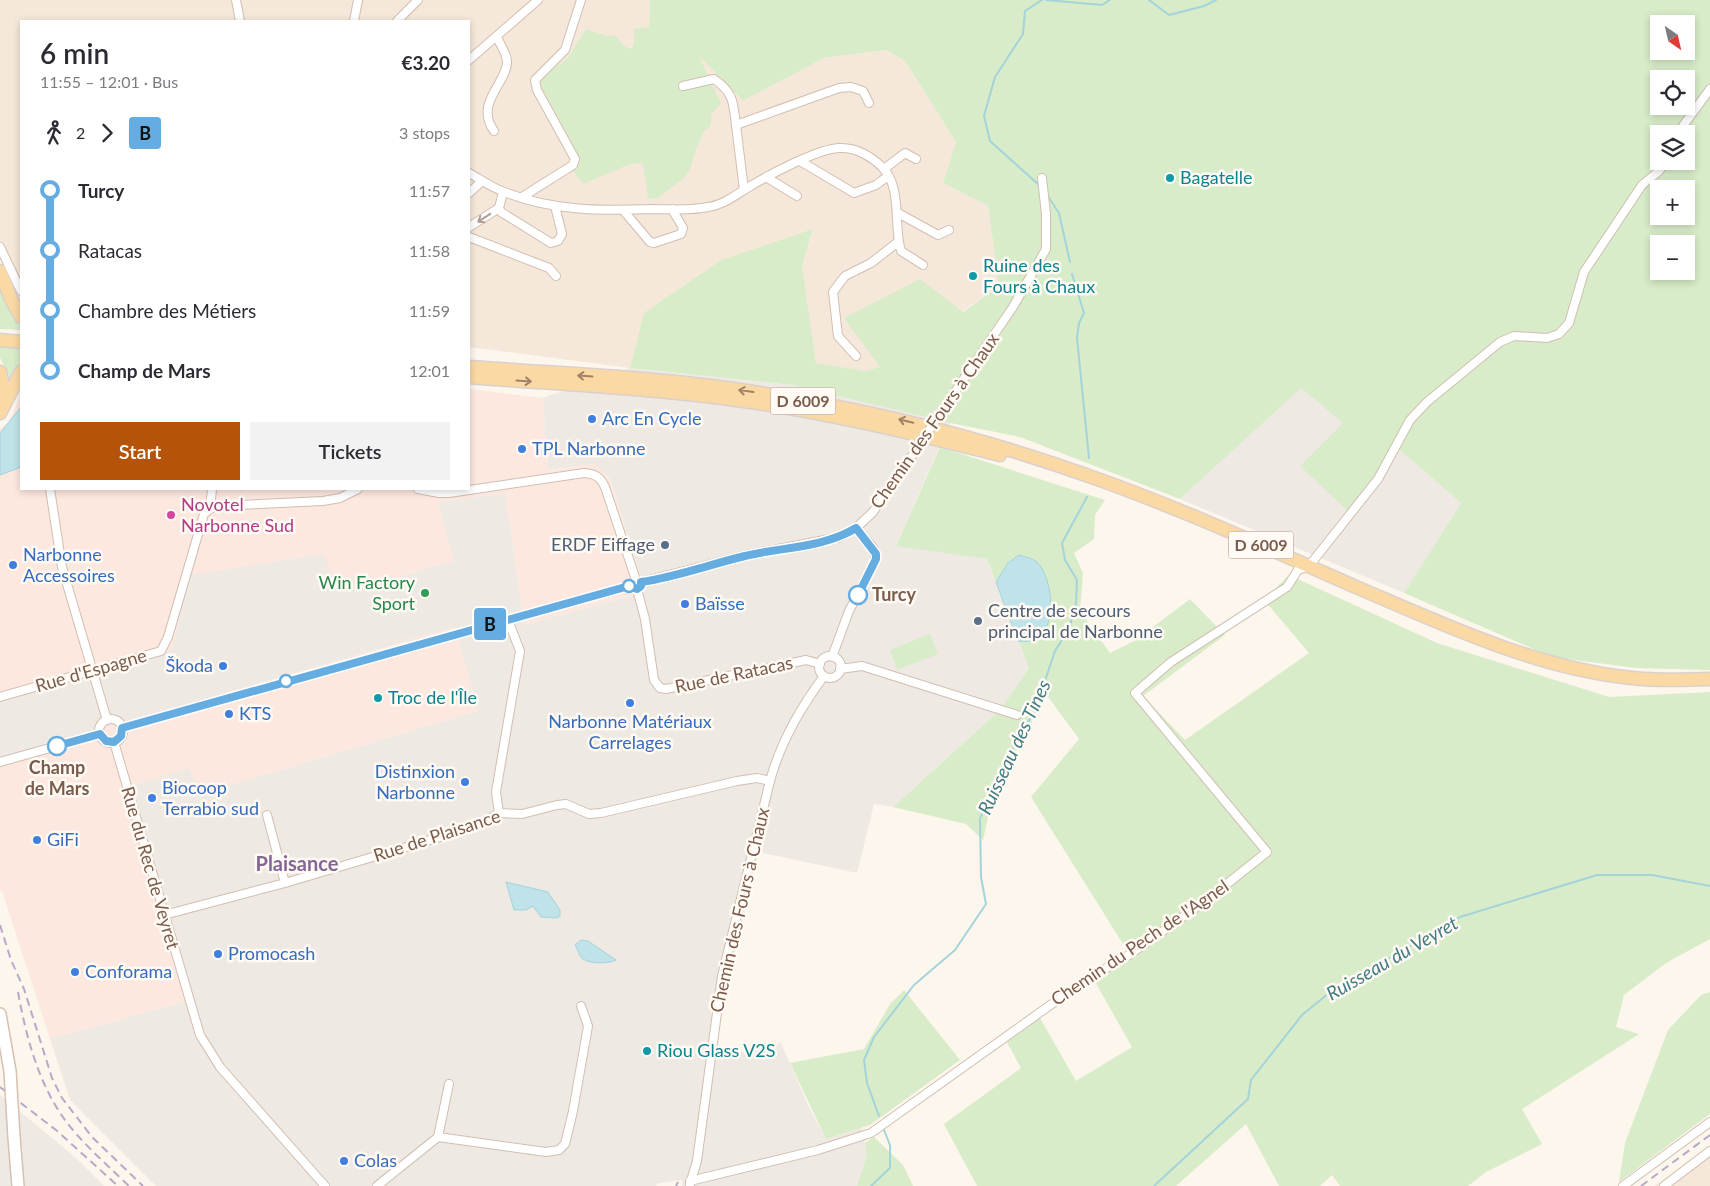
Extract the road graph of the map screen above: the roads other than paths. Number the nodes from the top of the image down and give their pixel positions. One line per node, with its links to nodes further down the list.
1 (236, 0): 6 (street)
2 (358, 0): 7 (street)
3 (418, 0): 8 (street)
4 (538, 0): 9 (street)
5 (581, 0): 29 (street)
6 (240, 20)
7 (354, 20)
8 (398, 20)
9 (497, 37): 10 (street); 16 (street)
10 (470, 59)
11 (683, 86): 14 (street)
12 (1710, 89): 15 (street)
13 (869, 103): 14 (street)
14 (736, 125): 25 (street)
15 (1684, 125)
16 (494, 131)
17 (916, 159): 20 (street)
18 (800, 161): 20 (street); 20 (street); 22 (street)
19 (1660, 170): 63 (street, Chemin du Pech de l'Agnel)
20 (886, 172): 34 (street)
21 (470, 175): 24 (street)
22 (766, 177): 25 (street); 28 (street)
23 (1042, 178): 62 (street, Chemin des Fours à Chaux, bridge)
24 (482, 181): 26 (street); 27 (street)
25 (744, 190): 32 (street)
26 (470, 192)
27 (503, 192): 29 (street); 31 (street)
28 (797, 196)
29 (522, 197): 30 (street)
30 (555, 206): 31 (street); 33 (street)
31 (499, 208): 35 (street, one-way to 35)
32 (672, 209): 33 (street); 33 (street)
33 (623, 210)
34 (898, 213): 36 (street); 38 (street)
35 (470, 226)
36 (949, 230)
37 (470, 237): 42 (street)
38 (898, 242): 40 (street); 49 (street)
39 (0, 247): 43 (street)
40 (923, 265)
41 (0, 271): 44 (main road)
42 (556, 276)
43 (20, 289)
44 (20, 315)
45 (0, 334): 46 (main road)
46 (20, 336)
47 (0, 340): 48 (main road)
48 (20, 342)
49 (856, 356)
50 (0, 372): 53 (main road)
51 (20, 374): 54 (main road)
52 (470, 375): 63 (main road, D 6009)
53 (0, 400)
54 (0, 414)
55 (50, 490): 70 (street)
56 (212, 490): 61 (street, Rue d'Espagne)
57 (355, 490): 61 (street)
58 (424, 490): 59 (street)
59 (468, 490)
60 (470, 490): 64 (street)
61 (210, 509): 70 (street, Rue d'Espagne)
62 (856, 528): 64 (street, Chemin des Fours à Chaux); 67 (street)
63 (1303, 568): 72 (main road, D 6009); 73 (main road, D 6009); 94 (street, Chemin du Pech de l'Agnel)
64 (638, 579): 65 (street)
65 (633, 588): 66 (street); 68 (street, Rue de Ratacas)
66 (508, 620): 77 (street); 84 (street)
67 (832, 657): 68 (street); 69 (street)
68 (820, 664): 71 (street)
69 (840, 669): 71 (street); 75 (street)
70 (92, 672): 74 (street, Rue d'Espagne); 76 (street)
71 (824, 676): 83 (street, Chemin des Fours à Chaux)
72 (1710, 679)
73 (1710, 685)
74 (0, 698)
75 (1017, 715)
76 (107, 720): 77 (street); 78 (street)
77 (122, 728): 79 (street)
78 (100, 734): 79 (street); 80 (street)
79 (114, 742): 87 (street, Rue du Rec de Veyret)
80 (9, 760): 81 (street); 82 (street)
81 (0, 762)
82 (0, 766)
83 (770, 781): 84 (street, Rue de Plaisance); 94 (street, Chemin des Fours à Chaux)
84 (498, 813): 86 (street, Rue de Plaisance)
85 (267, 815): 86 (street)
86 (285, 882): 87 (street, Rue de Plaisance)
87 (164, 915): 96 (street, Rue du Rec de Veyret)
88 (581, 1006): 92 (street)
89 (0, 1014): 95 (main road, bridge)
90 (449, 1084): 92 (street)
91 (1710, 1122): 98 (street)
92 (438, 1137): 97 (street)
93 (1710, 1151): 99 (street)
94 (690, 1184)
95 (18, 1186)
96 (325, 1186)
97 (377, 1186)
98 (1623, 1186)
99 (1664, 1186)

